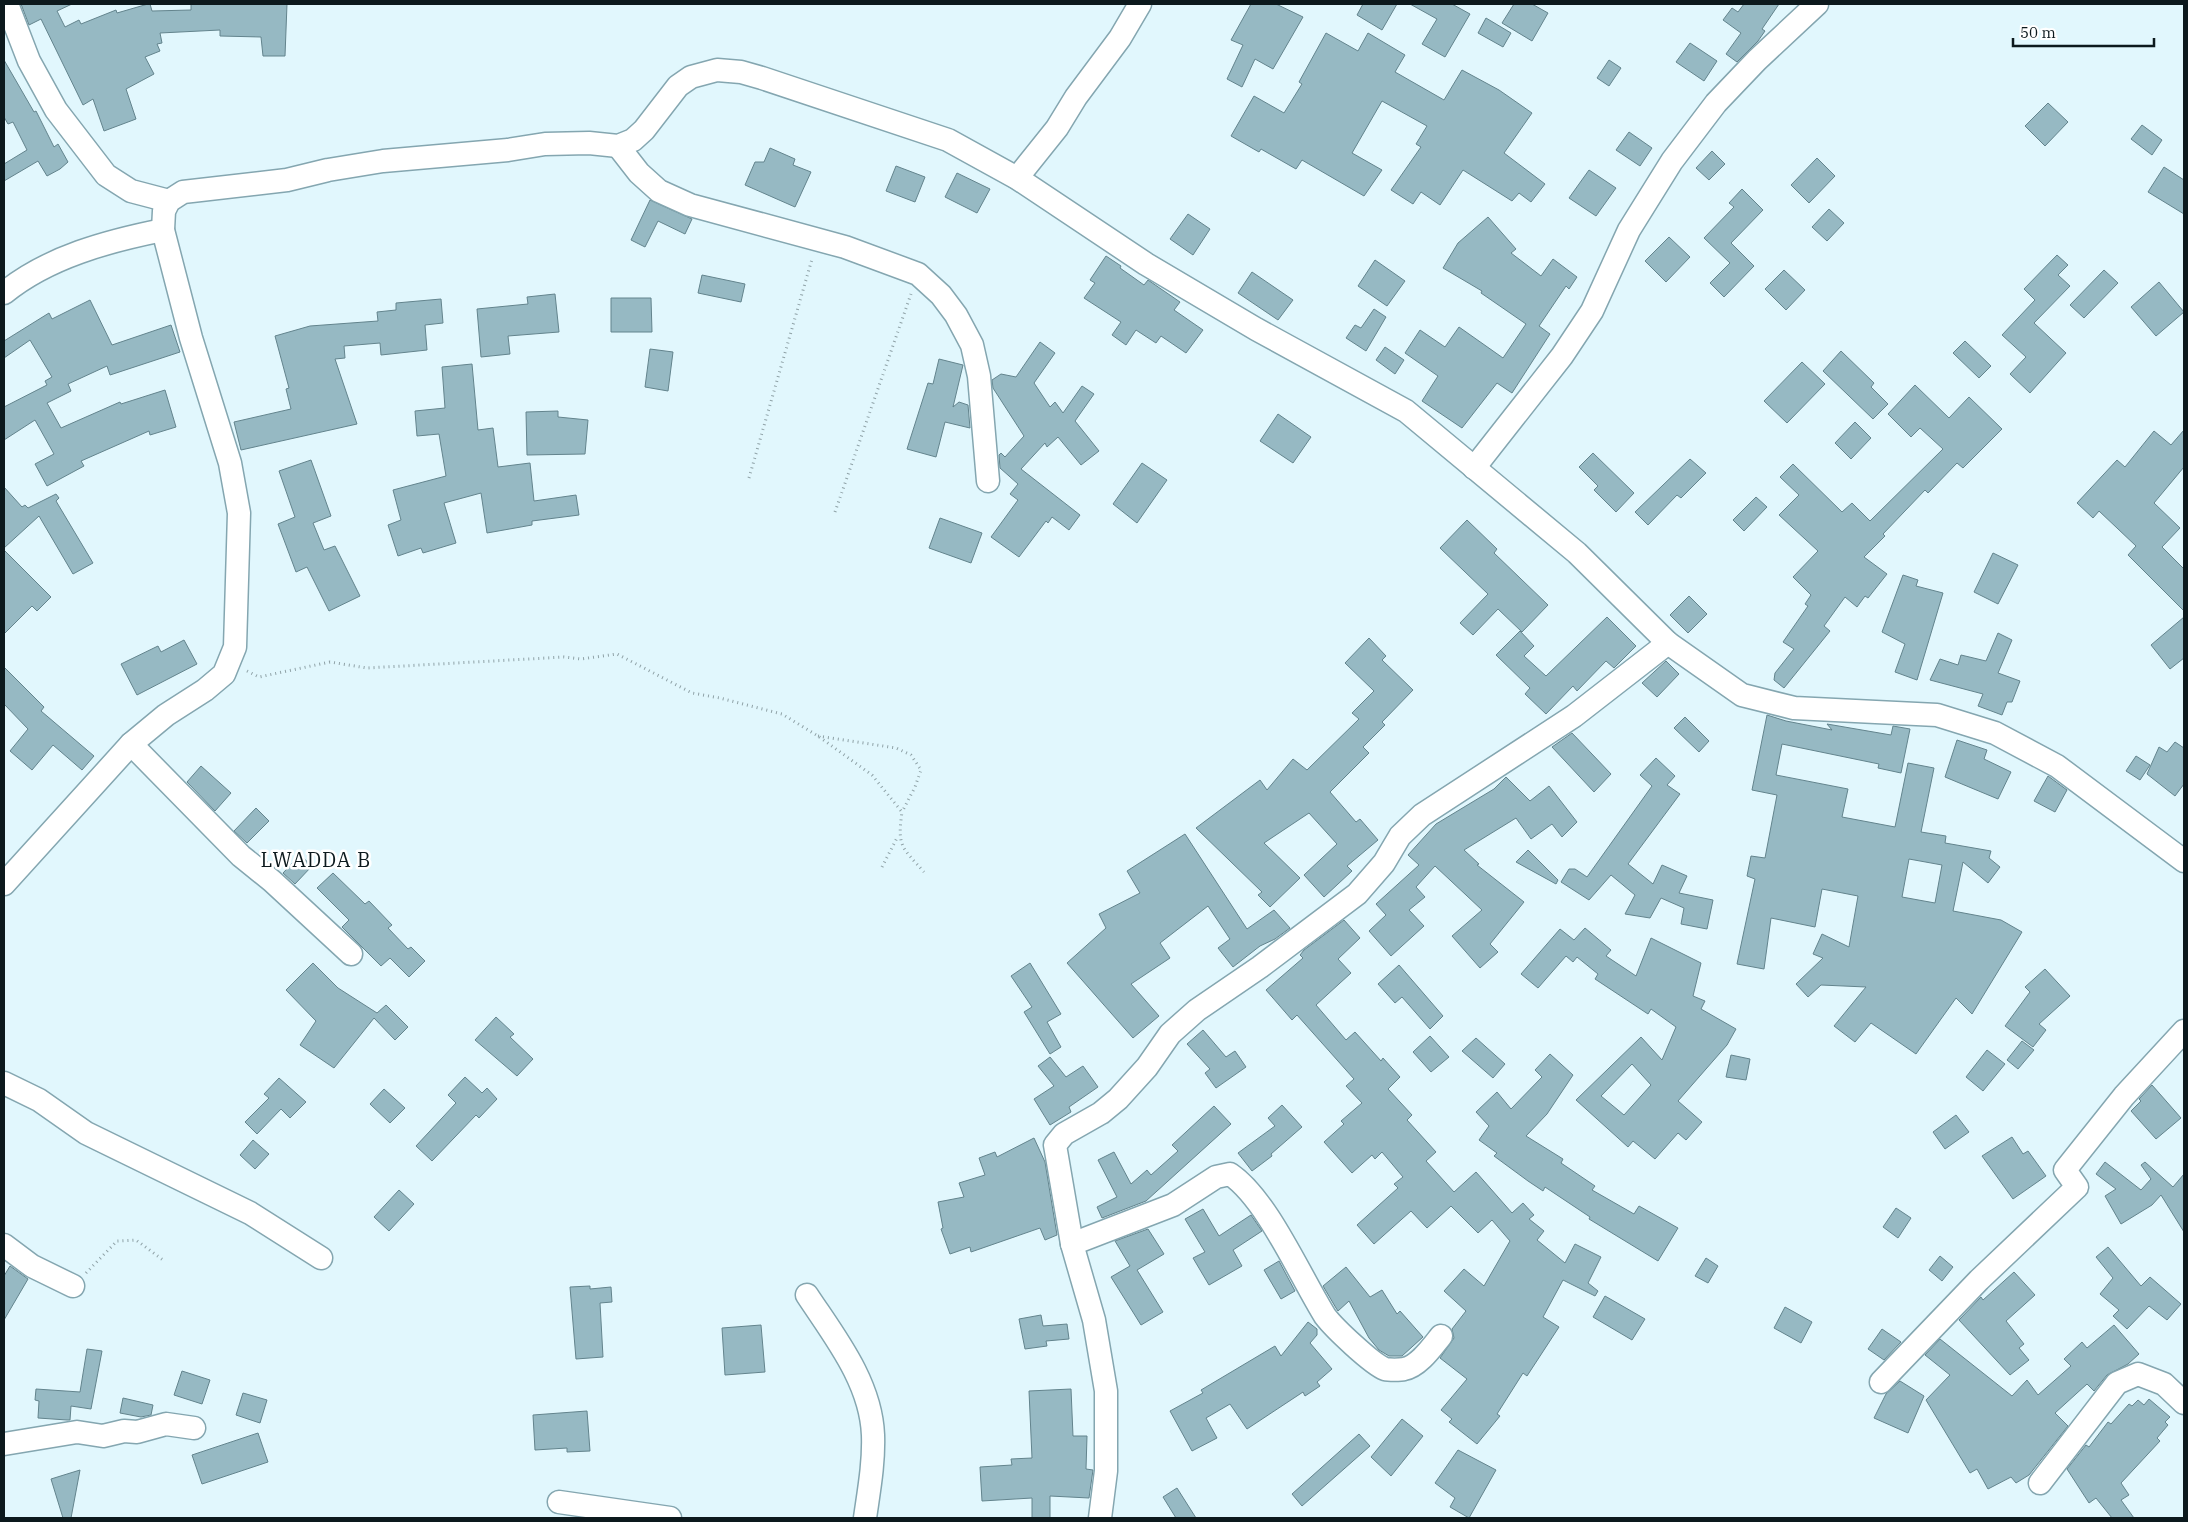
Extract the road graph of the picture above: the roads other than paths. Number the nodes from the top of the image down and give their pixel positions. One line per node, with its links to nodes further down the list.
1 (7, 4): 6 (street)
2 (1140, 4): 5 (street)
3 (1817, 4): 9 (street)
4 (618, 146): 5 (street); 6 (street); 10 (street)
5 (1017, 178): 9 (street)
6 (169, 201): 7 (street)
7 (163, 230): 8 (street); 12 (street)
8 (4, 293)
9 (1474, 468): 11 (street)
10 (988, 481)
11 (1668, 643): 13 (street); 18 (street)
12 (131, 744): 14 (street); 15 (street)
13 (2184, 861)
14 (4, 884)
15 (351, 954)
16 (2184, 1031): 24 (street)
17 (4, 1083): 20 (street)
18 (1072, 1244): 23 (street); 32 (street)
19 (4, 1245): 21 (street)
20 (321, 1258)
21 (73, 1286)
22 (807, 1294): 31 (street)
23 (1441, 1336)
24 (1881, 1382)
25 (2184, 1402): 28 (street)
26 (194, 1428): 27 (street)
27 (4, 1444)
28 (2040, 1484)
29 (559, 1502): 30 (street)
30 (670, 1518)
31 (865, 1518)
32 (1100, 1518)

